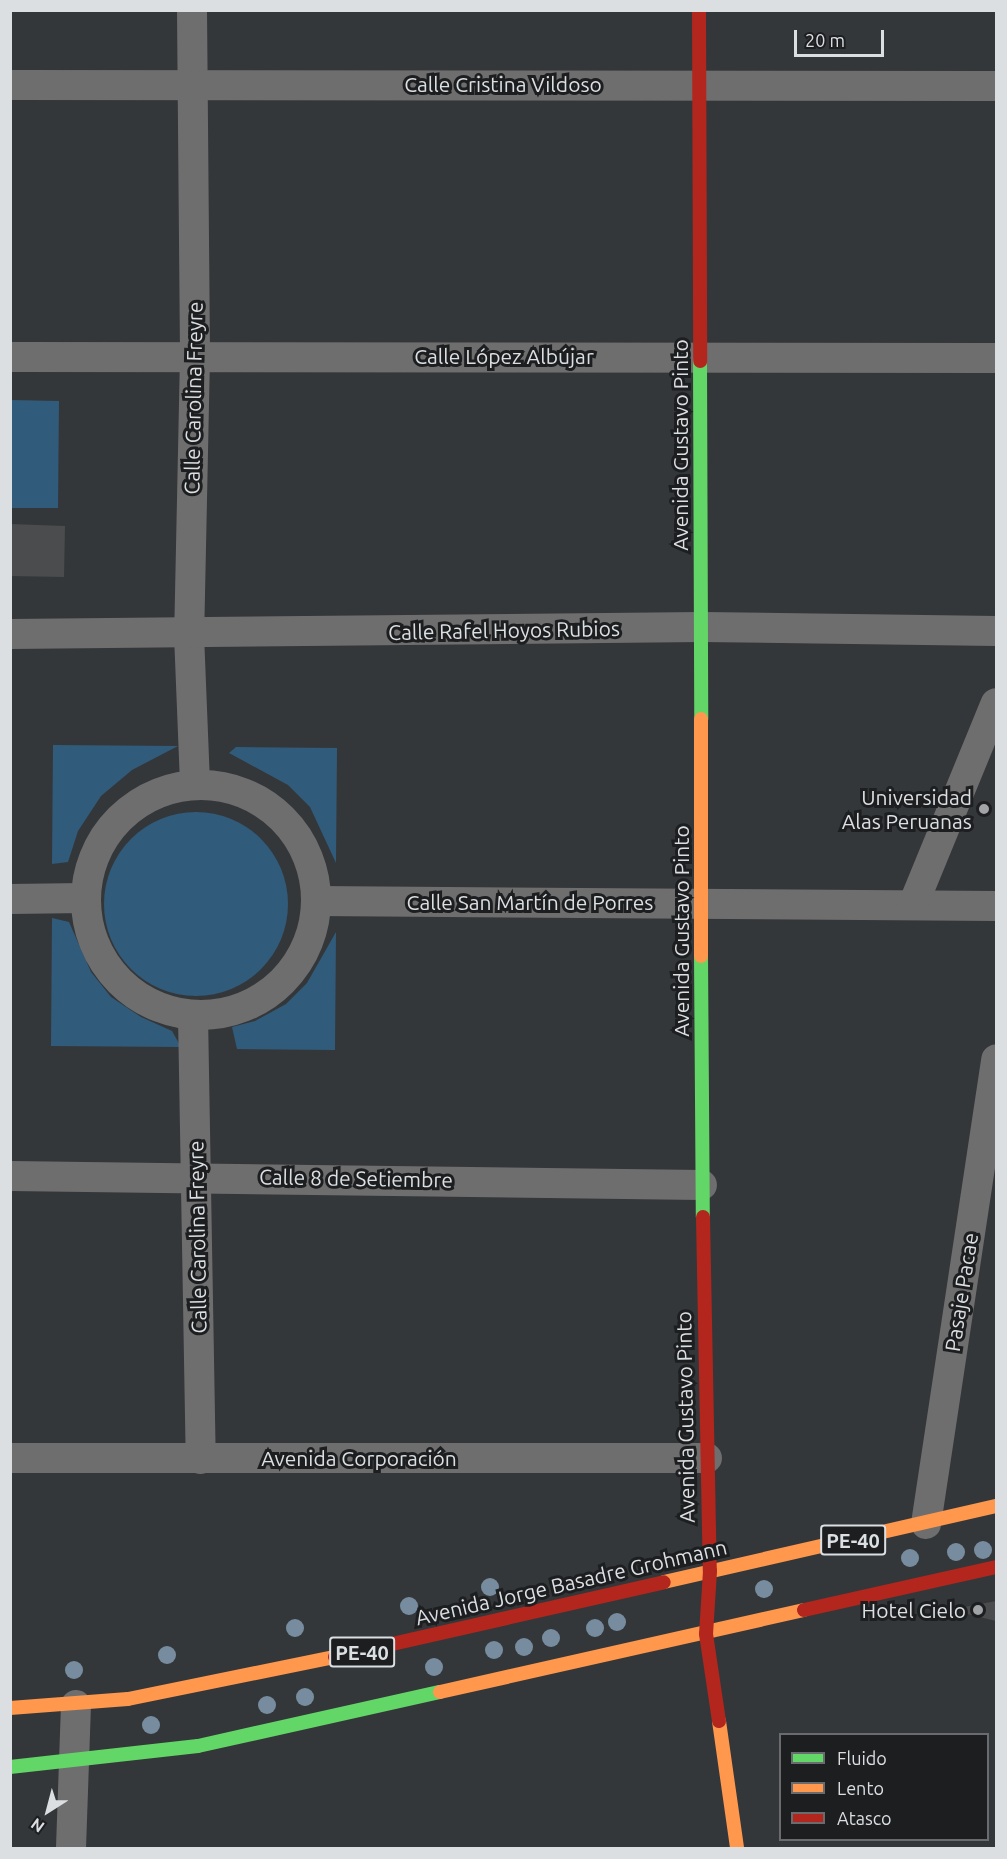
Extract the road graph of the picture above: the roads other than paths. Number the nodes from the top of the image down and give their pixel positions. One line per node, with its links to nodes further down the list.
1 (192, 10): 3 (street, Calle Carolina Freyre)
2 (699, 10): 5 (main road, Avenida Gustavo Pinto)
3 (192, 82): 4 (street, Calle Cristina Vildoso); 5 (street, Calle Cristina Vildoso); 7 (street, Calle Carolina Freyre)
4 (10, 85)
5 (699, 85): 6 (street, Calle Cristina Vildoso); 8 (main road, Avenida Gustavo Pinto)
6 (996, 86)
7 (195, 356): 8 (street, Calle López Albújar); 9 (street, Calle López Albújar); 14 (street, Calle Carolina Freyre)
8 (700, 356): 10 (street, Calle López Albújar); 11 (main road, Avenida Gustavo Pinto)
9 (10, 357)
10 (996, 358)
11 (702, 627): 12 (street, Calle Rafel Hoyos Rubios); 14 (street, Calle Rafel Hoyos Rubios); 20 (main road, Avenida Gustavo Pinto)
12 (996, 631)
13 (10, 634): 14 (street, Calle Rafel Hoyos Rubios)
14 (189, 634): 16 (street, Calle Carolina Freyre)
15 (996, 703): 21 (street)
16 (195, 785): 18 (street); 19 (street)
17 (10, 898): 18 (street)
18 (85, 898): 23 (street)
19 (316, 902): 20 (street, Calle San Martín de Porres); 23 (street)
20 (703, 902): 21 (street, Calle San Martín de Porres); 27 (main road, Avenida Gustavo Pinto)
21 (914, 905): 22 (street, Calle San Martín de Porres)
22 (996, 906)
23 (193, 1015): 25 (street, Calle Carolina Freyre)
24 (996, 1059): 32 (street, Pasaje Pacae)
25 (195, 1175): 26 (street, Calle 8 de Setiembre); 27 (street, Calle 8 de Setiembre); 30 (street, Calle Carolina Freyre)
26 (10, 1176)
27 (702, 1185): 29 (main road, Avenida Gustavo Pinto)
28 (10, 1458): 30 (street, Avenida Corporación)
29 (707, 1458): 30 (street, Avenida Corporación); 34 (main road, Avenida Gustavo Pinto)
30 (201, 1459)
31 (996, 1506): 32 (main road, Avenida Jorge Basadre Grohmann / PE-40)
32 (926, 1524): 34 (main road, Avenida Jorge Basadre Grohmann / PE-40)
33 (996, 1567): 35 (main road)
34 (710, 1571): 35 (main road, Avenida Gustavo Pinto); 36 (main road, Avenida Jorge Basadre Grohmann / PE-40)
35 (706, 1635): 38 (main road); 41 (main road, Avenida Gustavo Pinto)
36 (76, 1705): 37 (main road, Avenida Jorge Basadre Grohmann / PE-40); 38 (street)
37 (10, 1708)
38 (75, 1762): 39 (main road); 40 (street)
39 (10, 1767)
40 (71, 1848)
41 (737, 1848)

